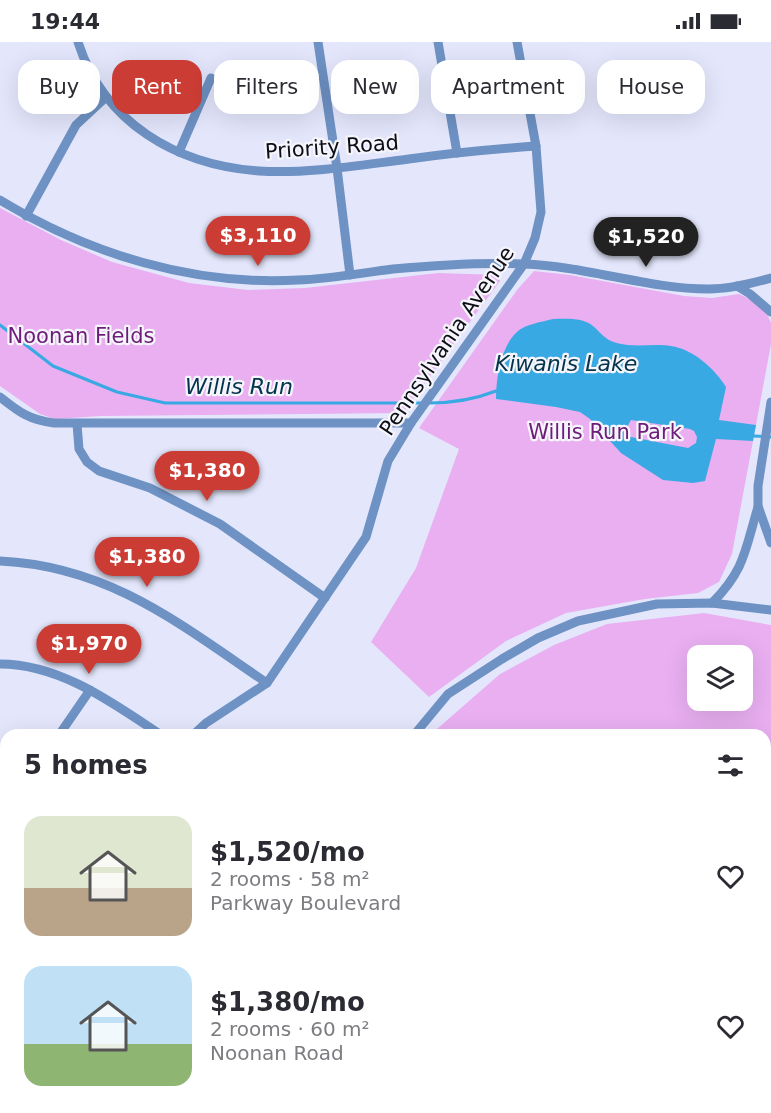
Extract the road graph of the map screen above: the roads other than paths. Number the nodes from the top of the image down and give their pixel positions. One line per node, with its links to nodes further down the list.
1 (78, 42): 6 (street, Priority Road)
2 (318, 42): 10 (street)
3 (438, 42): 9 (street)
4 (517, 42): 7 (street, Pennsylvania Avenue)
5 (211, 78): 8 (street)
6 (105, 98): 8 (street, Priority Road); 12 (street)
7 (536, 146): 9 (street, Priority Road); 13 (street, Pennsylvania Avenue)
8 (179, 152): 10 (street, Priority Road)
9 (457, 153): 10 (street, Priority Road)
10 (337, 168): 14 (street)
11 (0, 200): 12 (street)
12 (26, 216): 14 (street)
13 (524, 264): 14 (street); 16 (street); 21 (street, Pennsylvania Avenue)
14 (350, 275)
15 (771, 278): 16 (street)
16 (737, 286): 17 (street)
17 (771, 312)
18 (0, 397): 20 (street)
19 (771, 402): 22 (street)
20 (77, 423): 21 (street); 25 (street)
21 (411, 423): 25 (street, Pennsylvania Avenue)
22 (758, 506): 23 (street); 26 (street)
23 (771, 543)
24 (0, 561): 29 (street)
25 (325, 598): 29 (street, Pennsylvania Avenue)
26 (712, 603): 27 (street); 34 (street)
27 (771, 610)
28 (0, 664): 30 (street)
29 (267, 682): 33 (street, Pennsylvania Avenue)
30 (90, 690): 31 (street); 32 (street)
31 (63, 729)
32 (152, 729)
33 (200, 729)
34 (419, 729)

